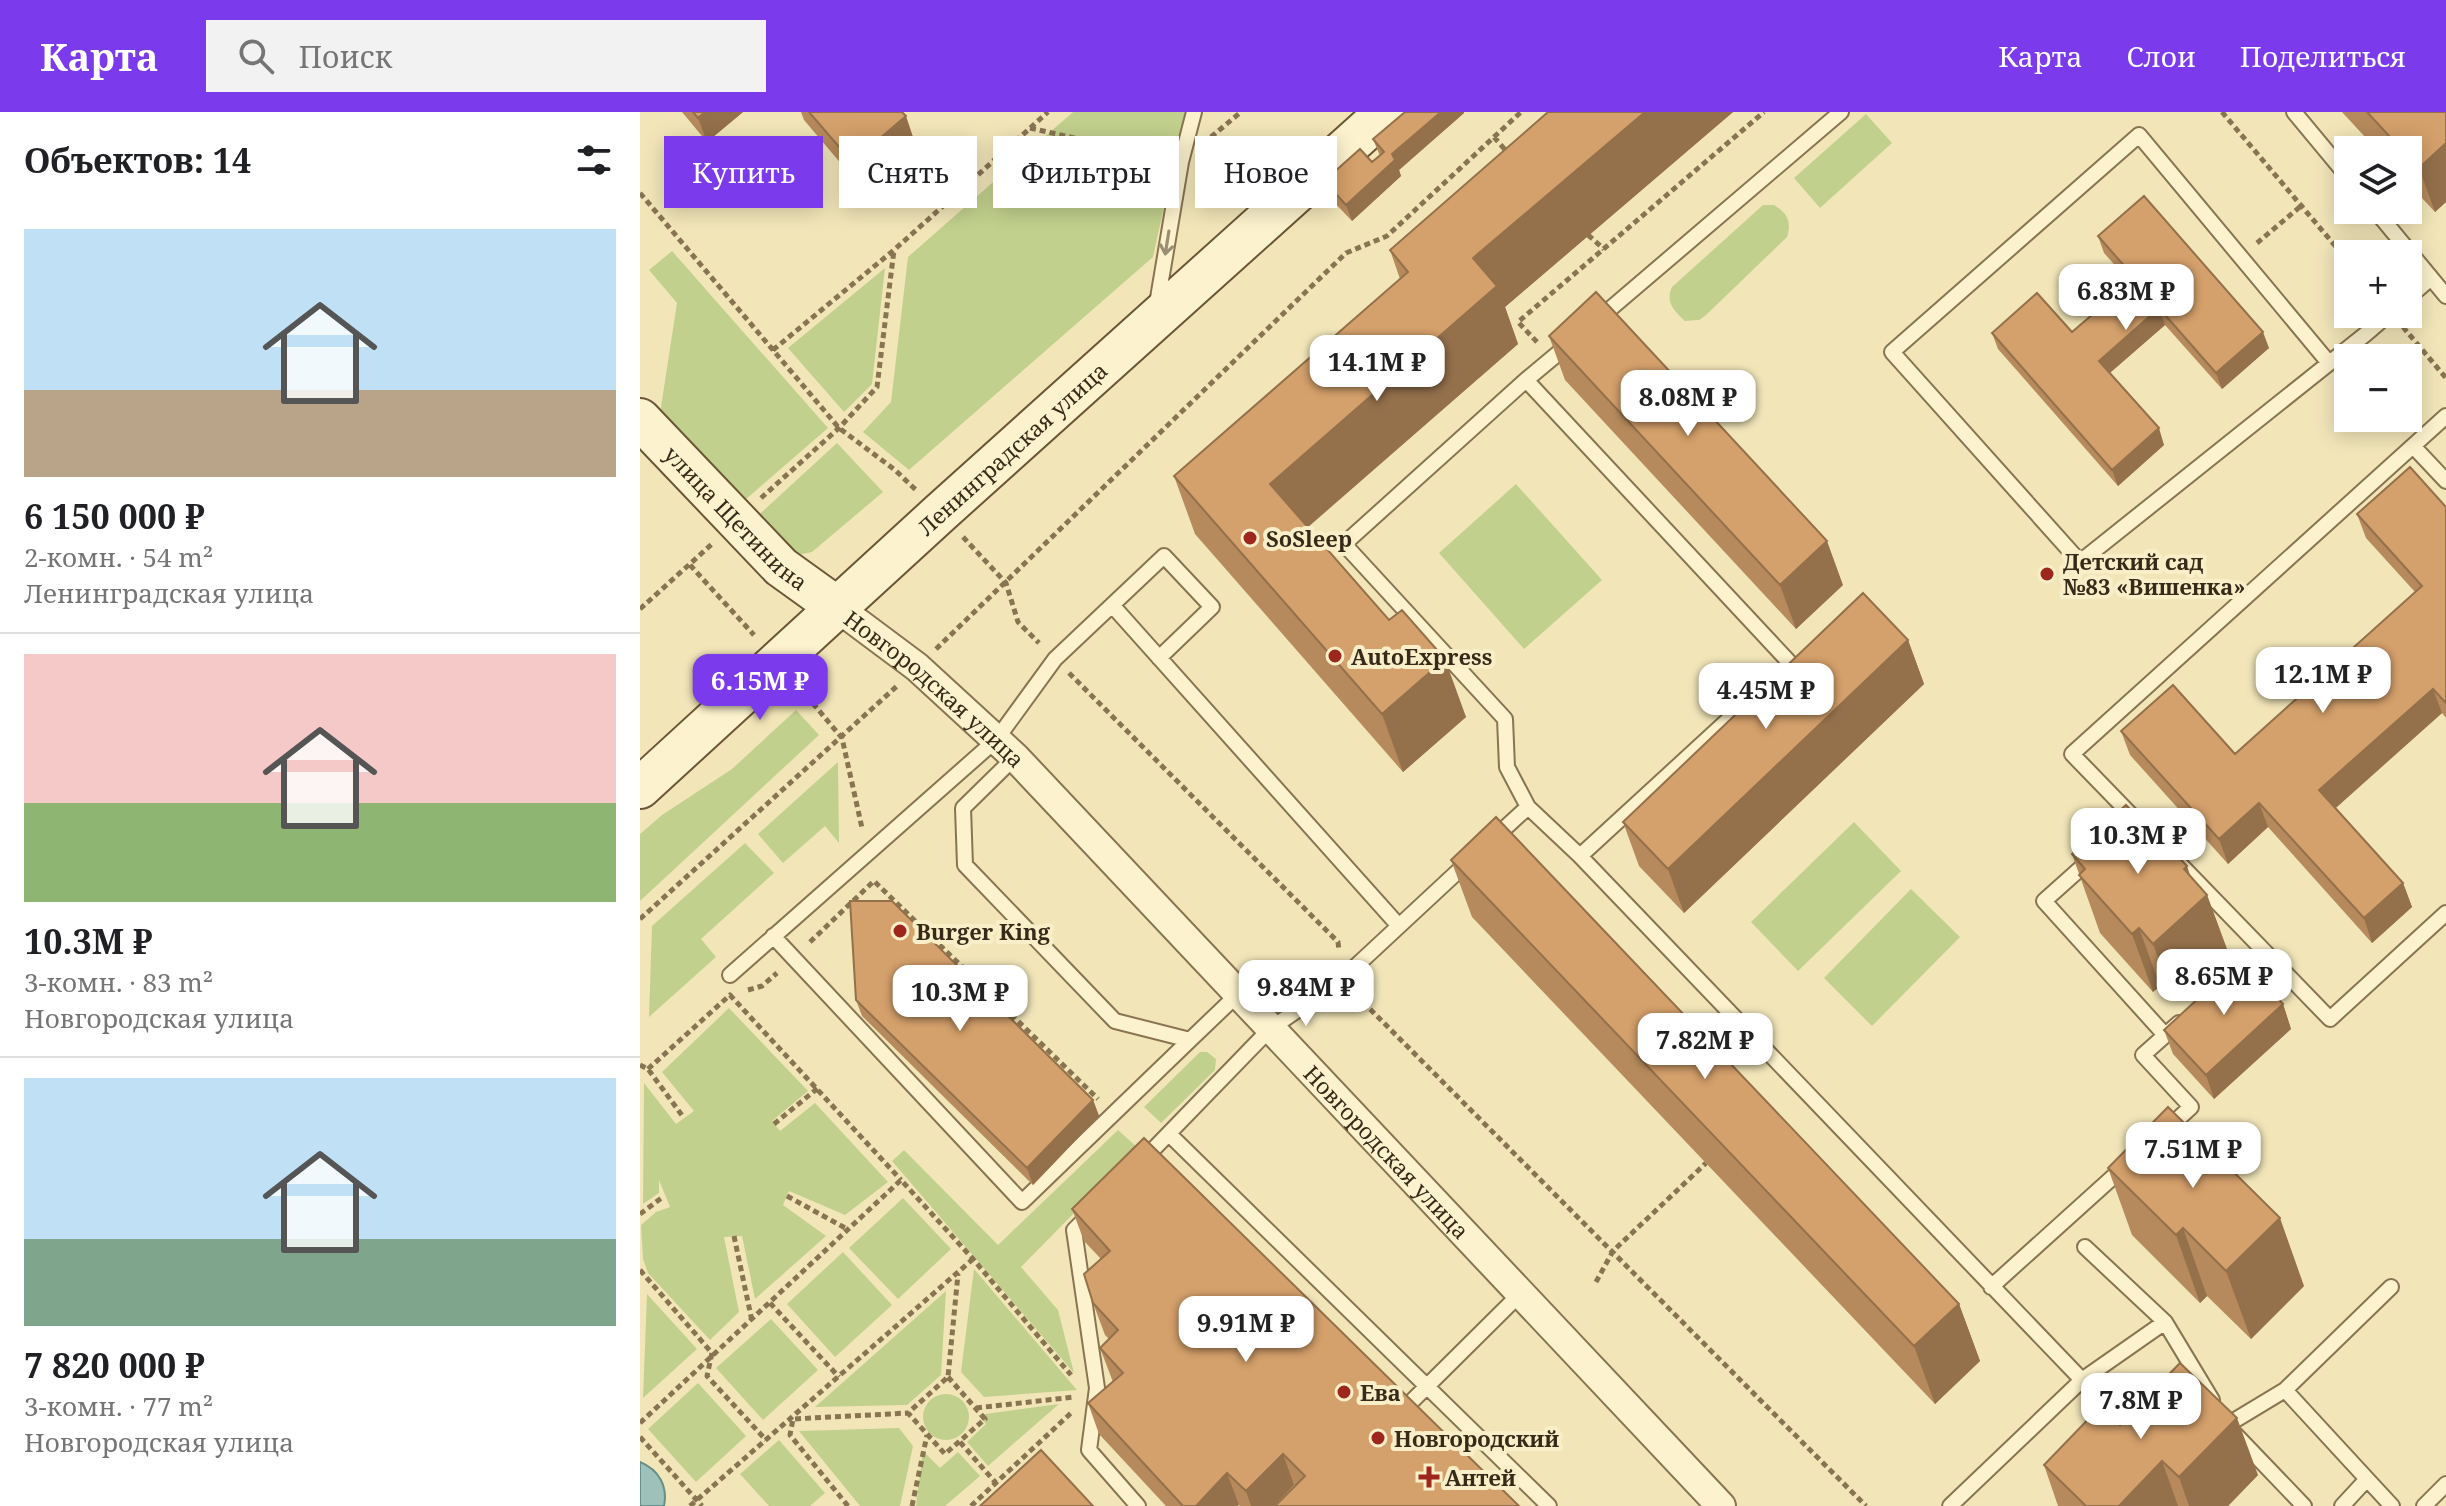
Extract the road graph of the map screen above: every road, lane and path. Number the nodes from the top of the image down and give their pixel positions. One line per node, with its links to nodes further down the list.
1 (1048, 112): 9 (path)
2 (1194, 112): 13 (lane)
3 (1241, 112): 13 (path)
4 (1386, 112): 23 (main road, Ленинградская улица)
5 (1521, 112): 10 (path)
6 (1841, 112): 29 (lane)
7 (2222, 112): 17 (path)
8 (2294, 112): 12 (lane)
9 (1030, 128): 13 (path); 19 (path)
10 (1494, 137): 11 (path); 37 (path)
11 (1514, 159)
12 (2334, 160)
13 (1181, 162): 23 (lane, one-way to 23)
14 (640, 193): 26 (path)
15 (2387, 224): 20 (lane)
16 (1588, 235): 18 (path)
17 (2334, 244)
18 (1604, 249)
19 (894, 250): 26 (path); 32 (path)
20 (2431, 278): 21 (lane); 22 (lane)
21 (2422, 286)
22 (2446, 296)
23 (1154, 322): 35 (main road, Ленинградская улица)
24 (2372, 328): 27 (lane)
25 (2404, 328): 28 (path)
26 (773, 350): 32 (path)
27 (2329, 363): 27 (lane)
28 (2446, 378)
29 (1526, 380): 46 (lane); 50 (lane)
30 (2446, 416): 33 (lane)
31 (640, 419): 36 (main road, улица Щетинина)
32 (839, 428): 35 (path); 36 (path)
33 (2413, 446): 34 (lane); 47 (lane)
34 (2446, 481)
35 (940, 513): 37 (path); 39 (main road, Ленинградская улица)
36 (736, 521): 39 (main road, улица Щетинина); 40 (path)
37 (1006, 583): 42 (path); 43 (path)
38 (1112, 605): 41 (lane); 41 (lane); 42 (lane)
39 (838, 608): 43 (street, Новгородская улица); 45 (main road, Ленинградская улица)
40 (640, 609)
41 (1159, 658): 54 (lane)
42 (1055, 659): 44 (lane); 57 (path)
43 (917, 667): 44 (street, Новгородская улица); 53 (path)
44 (1005, 749): 55 (lane); 58 (street, Новгородская улица); 62 (lane)
45 (640, 788)
46 (1528, 807): 50 (lane); 54 (lane)
47 (2135, 826)
48 (2101, 849): 61 (lane)
49 (2168, 852): 52 (lane)
50 (1580, 856): 87 (lane)
51 (875, 882): 66 (path)
52 (2446, 913)
53 (640, 919)
54 (1399, 926): 57 (lane)
55 (773, 936): 56 (lane); 66 (lane)
56 (730, 975)
57 (1341, 980): 60 (lane); 82 (path)
58 (1238, 994): 60 (street, Новгородская улица); 62 (lane)
59 (2187, 1016): 61 (lane)
60 (1270, 1029): 69 (lane); 89 (street, Новгородская улица)
61 (2165, 1035): 70 (lane)
62 (1190, 1040): 66 (lane)
63 (640, 1065): 64 (path)
64 (648, 1069): 65 (path); 67 (path)
65 (818, 1088): 68 (path); 74 (path)
66 (1114, 1114)
67 (684, 1118)
68 (774, 1124)
69 (1169, 1134): 73 (lane); 98 (lane)
70 (2156, 1139)
71 (2132, 1160): 87 (lane)
72 (1706, 1163): 82 (path)
73 (1130, 1174)
74 (901, 1180): 79 (path); 83 (path)
75 (664, 1196): 78 (path)
76 (787, 1196): 79 (path)
77 (1107, 1196): 122 (lane)
78 (640, 1214)
79 (847, 1229): 90 (path)
80 (734, 1236): 91 (path)
81 (2085, 1247): 92 (lane)
82 (1613, 1251): 86 (path); 124 (path)
83 (973, 1259): 85 (path); 97 (path)
84 (640, 1270): 93 (path)
85 (958, 1274): 94 (path); 95 (path)
86 (1596, 1282)
87 (1991, 1287): 96 (lane)
88 (2391, 1287): 99 (lane)
89 (1520, 1294): 98 (lane); 116 (street, Новгородская улица)
90 (770, 1303): 91 (path); 94 (path)
91 (752, 1321): 93 (path)
92 (2165, 1322): 96 (lane); 107 (lane)
93 (712, 1353): 106 (path); 110 (path)
94 (839, 1377): 105 (path)
95 (948, 1377): 102 (path); 104 (path)
96 (2082, 1380): 125 (lane)
97 (1079, 1384)
98 (1426, 1387): 103 (lane); 123 (lane)
99 (2285, 1390): 107 (lane); 112 (lane)
100 (1089, 1396): 102 (path)
101 (1078, 1406): 113 (path)
102 (976, 1408): 111 (path)
103 (1401, 1412)
104 (908, 1413): 105 (path); 108 (path)
105 (793, 1419): 110 (path); 119 (path)
106 (640, 1423)
107 (2227, 1425): 126 (lane)
108 (927, 1434): 111 (path); 120 (path)
109 (640, 1437): 115 (path)
110 (766, 1440): 115 (path)
111 (960, 1442): 113 (path)
112 (2367, 1479): 127 (lane); 128 (lane)
113 (996, 1483): 121 (path)
114 (2446, 1484): 129 (lane)
115 (697, 1500): 117 (path); 118 (path)
116 (1712, 1503)
117 (690, 1506)
118 (702, 1506)
119 (848, 1506)
120 (912, 1506)
121 (971, 1506)
122 (1138, 1506)
123 (1549, 1506)
124 (1866, 1506)
125 (1950, 1506)
126 (2304, 1506)
127 (2342, 1506)
128 (2392, 1506)
129 (2424, 1506)

